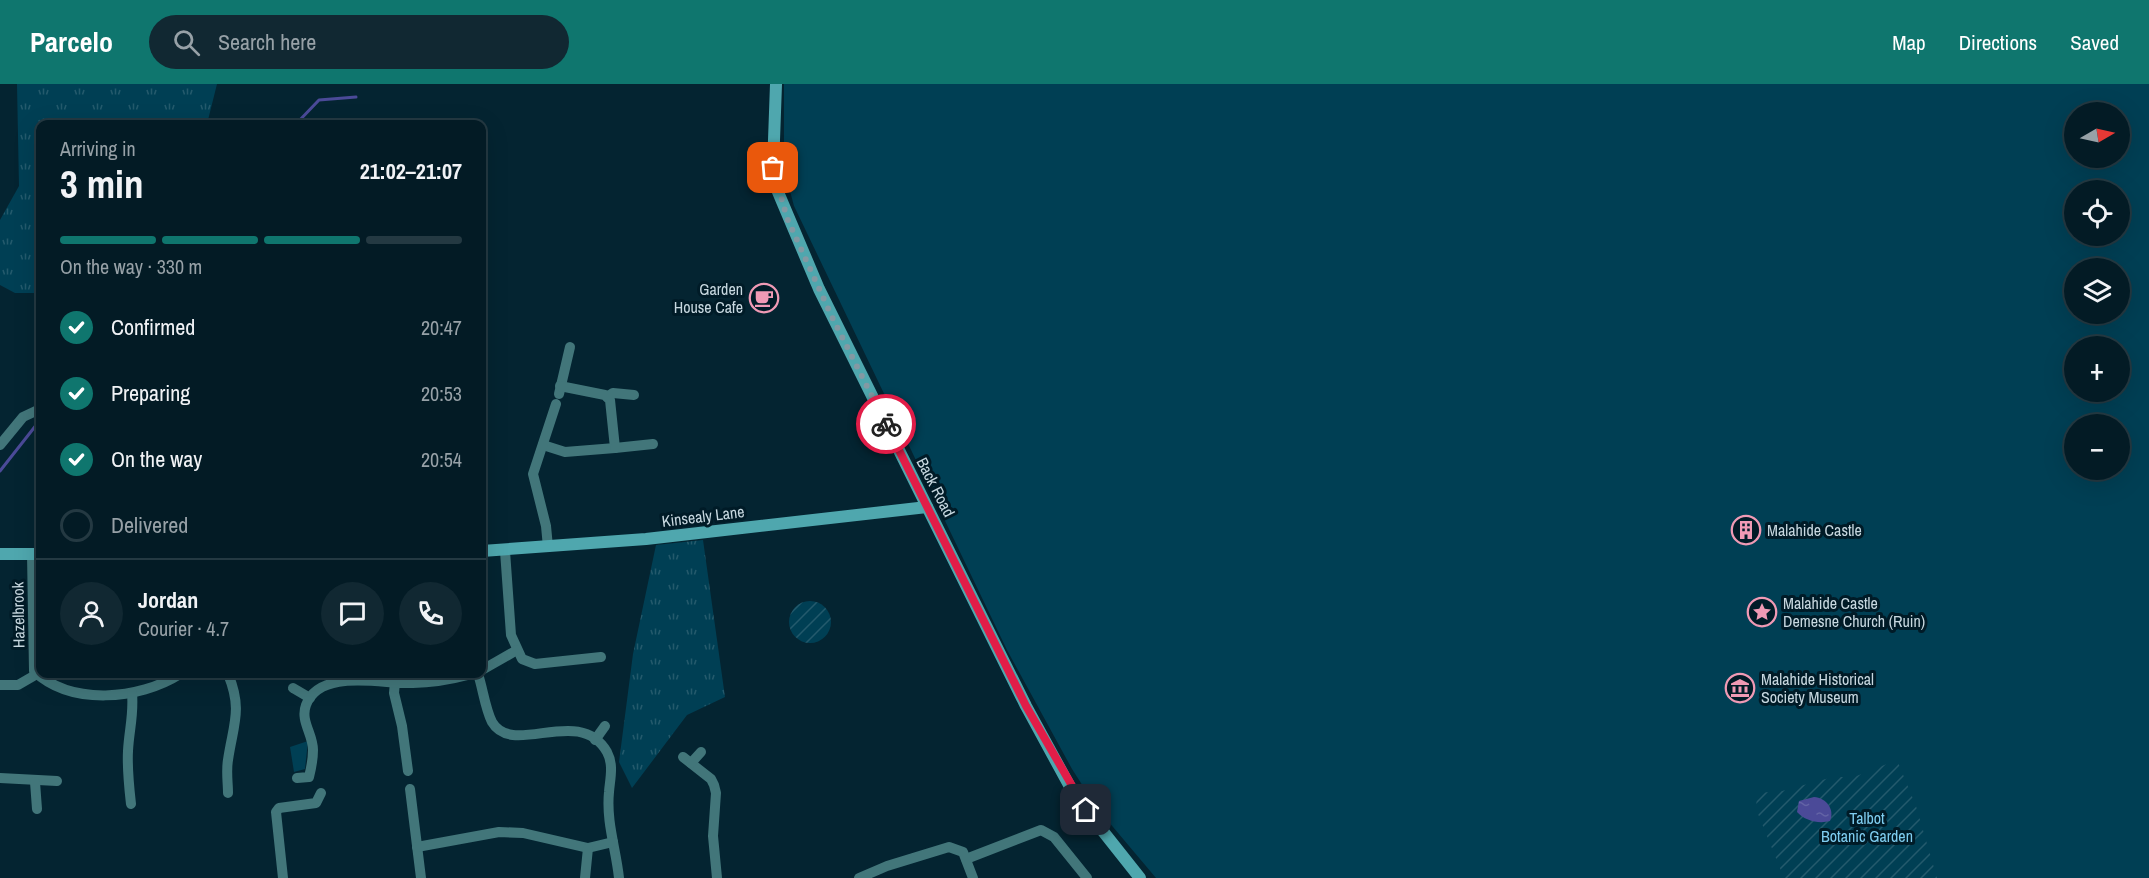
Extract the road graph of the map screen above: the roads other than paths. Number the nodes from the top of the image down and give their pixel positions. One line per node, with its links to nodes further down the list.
1 (776, 84): 11 (street, Back Road)
2 (570, 347): 3 (street)
3 (558, 395): 5 (street); 9 (street)
4 (633, 395): 5 (street)
5 (607, 397): 10 (street)
6 (36, 411): 8 (street)
7 (653, 444): 10 (street)
8 (0, 445)
9 (543, 445): 10 (street); 12 (street)
10 (615, 448)
11 (927, 507): 12 (street, Kinsealy Lane); 57 (street, Back Road)
12 (548, 547): 14 (street, Kinsealy Lane)
13 (486, 551): 14 (street, Kinsealy Lane)
14 (505, 551): 17 (street)
15 (0, 554): 16 (street)
16 (36, 554): 20 (street, Hazelbrook)
17 (517, 650): 18 (street); 19 (street)
18 (602, 657)
19 (486, 668)
20 (36, 673)
21 (36, 675): 28 (street)
22 (41, 678): 30 (street)
23 (171, 678): 30 (street)
24 (229, 678): 41 (street)
25 (452, 678): 27 (street)
26 (479, 678): 33 (street)
27 (395, 682): 31 (street); 35 (street)
28 (0, 686)
29 (293, 688): 31 (street)
30 (132, 693): 43 (street)
31 (310, 698): 37 (street)
32 (605, 726): 33 (street)
33 (595, 740): 45 (street)
34 (700, 752): 53 (street)
35 (408, 771)
36 (0, 778): 39 (street)
37 (297, 778)
38 (57, 781): 39 (street)
39 (35, 782): 44 (street)
40 (410, 789): 46 (street)
41 (228, 793)
42 (321, 793): 49 (street)
43 (131, 804)
44 (37, 809)
45 (613, 842): 47 (street); 52 (street)
46 (417, 847): 47 (street); 50 (street)
47 (588, 848): 51 (street)
48 (966, 859): 54 (street); 55 (street); 56 (street)
49 (283, 878)
50 (421, 878)
51 (585, 878)
52 (619, 878)
53 (717, 878)
54 (859, 878)
55 (973, 878)
56 (1087, 878)
57 (1140, 878)

